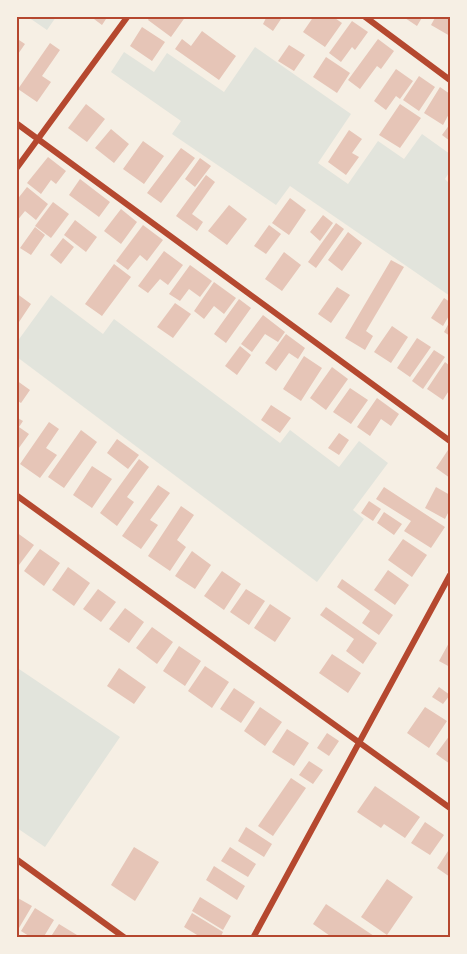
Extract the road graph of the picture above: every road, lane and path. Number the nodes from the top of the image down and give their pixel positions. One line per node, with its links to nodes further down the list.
1 (128, 16): 5 (street)
2 (364, 16): 3 (street)
3 (450, 80)
4 (16, 123): 5 (street)
5 (39, 139): 6 (street); 7 (street)
6 (16, 169)
7 (450, 441)
8 (16, 495): 10 (street)
9 (450, 574): 10 (street)
10 (360, 743): 11 (street); 14 (street)
11 (450, 808)
12 (16, 859): 13 (street)
13 (125, 938)
14 (253, 938)

